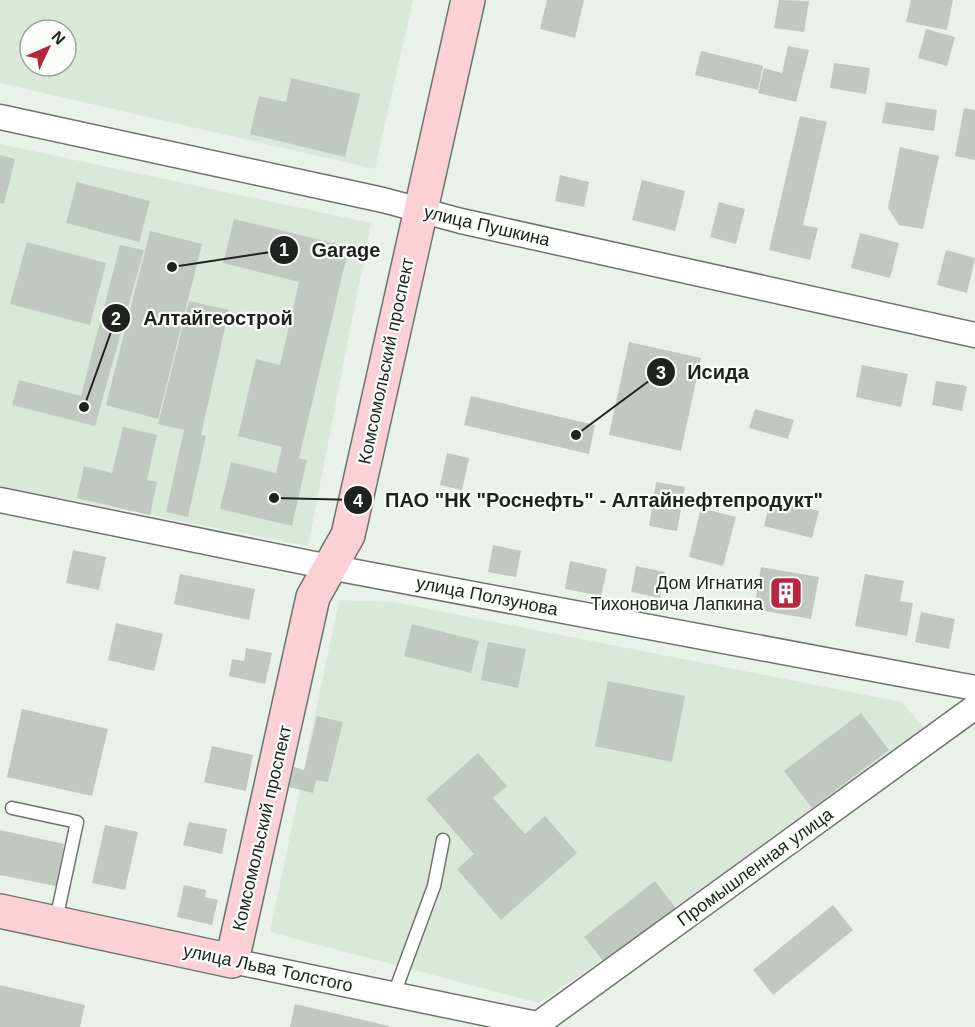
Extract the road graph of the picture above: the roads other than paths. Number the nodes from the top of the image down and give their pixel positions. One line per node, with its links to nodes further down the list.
1 (468, 0): 3 (street, Комсомольский проспект)
2 (0, 117): 3 (street, улица Пушкина)
3 (419, 210): 4 (street, улица Пушкина); 6 (street, Комсомольский проспект)
4 (975, 335)
5 (0, 500): 6 (street, улица Ползунова)
6 (328, 567): 7 (street, улица Ползунова); 13 (street, Комсомольский проспект)
7 (975, 688)
8 (975, 707): 15 (street, Промышленная улица)
9 (12, 808): 12 (lane)
10 (442, 840): 14 (lane)
11 (0, 911): 12 (street, улица Льва Толстого)
12 (55, 923): 13 (street, улица Льва Толстого)
13 (232, 961): 14 (street, улица Льва Толстого)
14 (394, 994): 15 (street, улица Льва Толстого)
15 (536, 1025)

